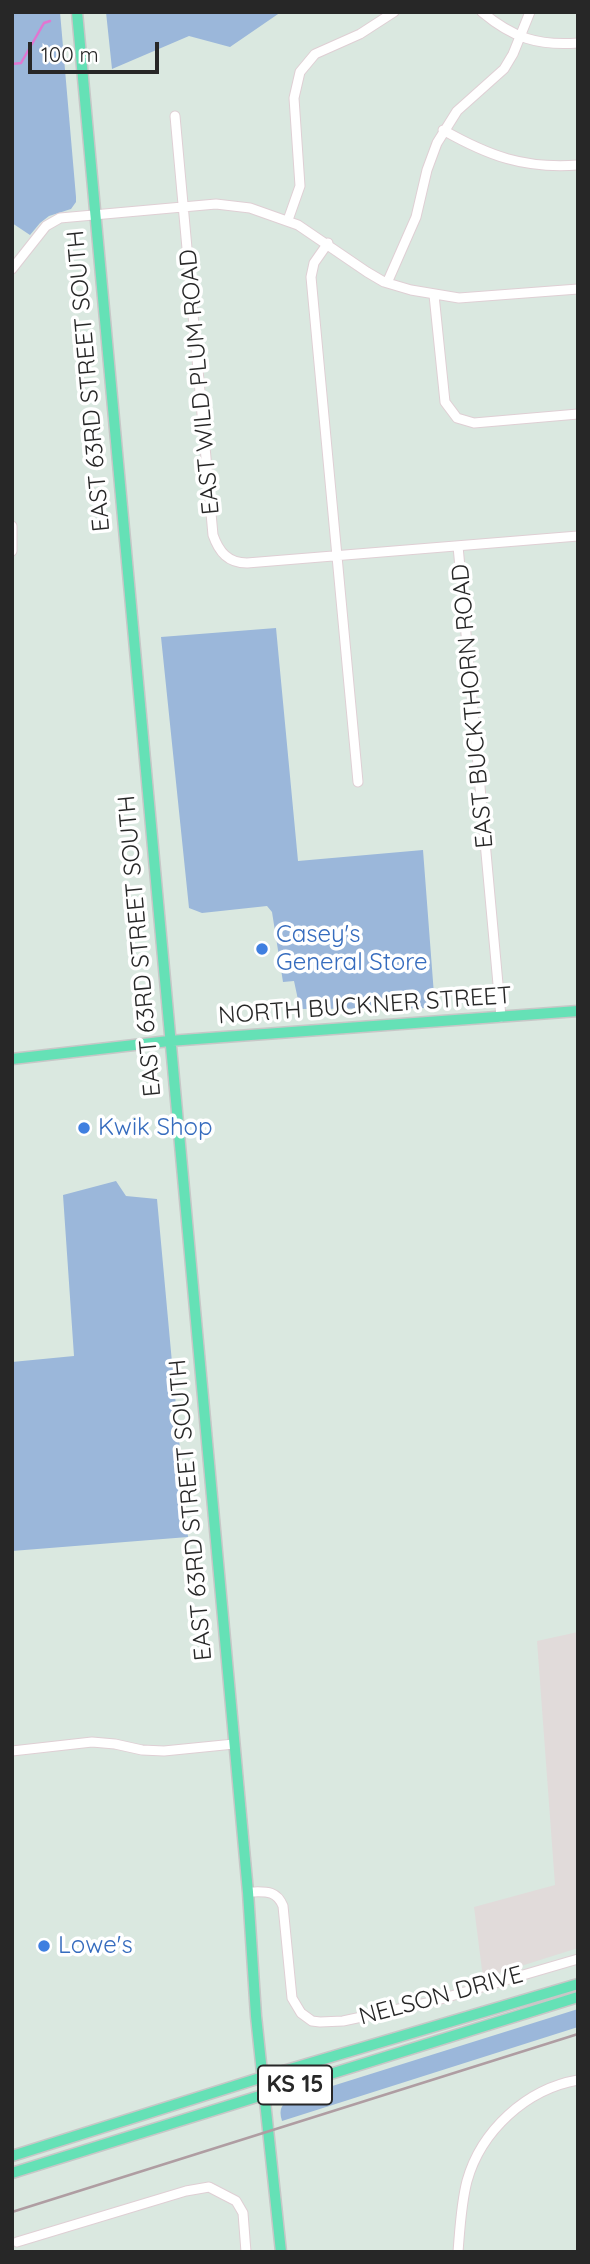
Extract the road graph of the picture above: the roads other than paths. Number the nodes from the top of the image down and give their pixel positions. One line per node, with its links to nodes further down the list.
1 (77, 12): 11 (main road, EAST 63RD STREET SOUTH)
2 (394, 12): 12 (street)
3 (482, 12): 5 (street)
4 (530, 12): 5 (street)
5 (520, 37): 6 (street); 8 (street)
6 (578, 43)
7 (175, 116): 10 (street, EAST WILD PLUM ROAD)
8 (443, 130): 9 (street); 15 (street)
9 (578, 165)
10 (183, 207): 11 (street); 12 (street); 24 (street, EAST WILD PLUM ROAD)
11 (95, 214): 14 (street); 28 (main road, EAST 63RD STREET SOUTH)
12 (288, 220): 13 (street)
13 (328, 243): 15 (street); 24 (street)
14 (12, 269)
15 (387, 283): 17 (street)
16 (578, 289): 17 (street)
17 (434, 295): 18 (street)
18 (578, 414)
19 (12, 526): 23 (street)
20 (577, 536): 21 (street); 22 (street)
21 (578, 543)
22 (458, 546): 24 (street); 27 (street, EAST BUCKTHORN ROAD)
23 (12, 551)
24 (337, 556): 25 (street)
25 (358, 782)
26 (578, 1011): 27 (main road, NORTH BUCKNER STREET)
27 (501, 1017): 28 (main road, NORTH BUCKNER STREET)
28 (169, 1041): 29 (main road, NORTH BUCKNER STREET); 30 (main road, EAST 63RD STREET SOUTH)
29 (12, 1059)
30 (234, 1744): 31 (street); 32 (main road, EAST 63RD STREET SOUTH)
31 (12, 1751)
32 (248, 1892): 33 (street, NELSON DRIVE); 36 (main road, EAST 63RD STREET SOUTH)
33 (578, 1959)
34 (578, 1984): 36 (main road, KS 15)
35 (578, 1997): 38 (main road, KS 15)
36 (263, 2077): 38 (main road, EAST 63RD STREET SOUTH); 39 (main road, KS 15)
37 (578, 2080): 44 (street)
38 (265, 2094): 40 (main road, KS 15); 43 (main road, EAST 63RD STREET SOUTH)
39 (12, 2156)
40 (12, 2174)
41 (17, 2242): 42 (street)
42 (246, 2252)
43 (281, 2252)
44 (458, 2252)

